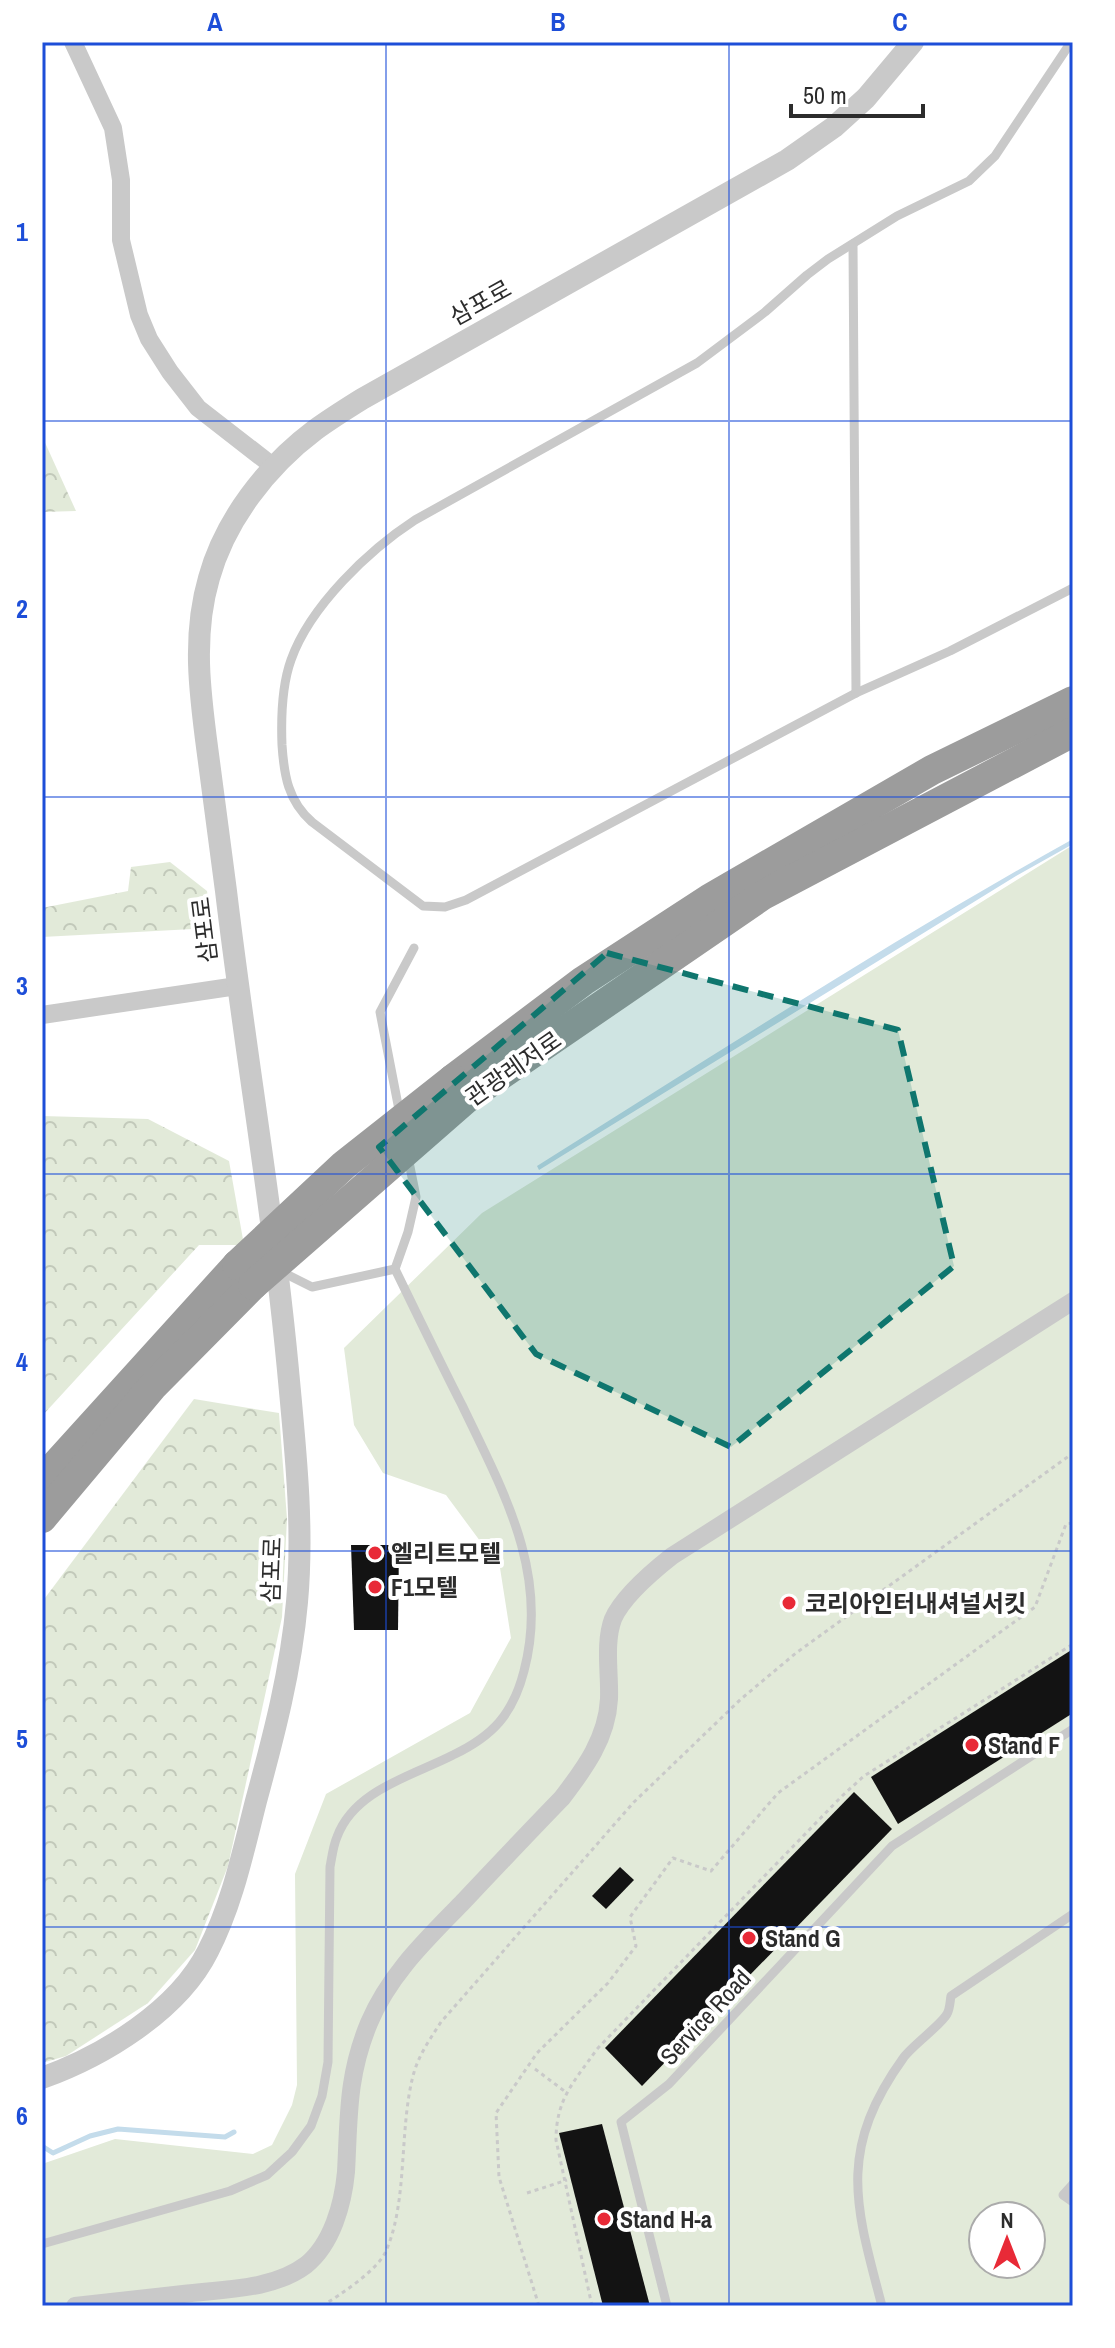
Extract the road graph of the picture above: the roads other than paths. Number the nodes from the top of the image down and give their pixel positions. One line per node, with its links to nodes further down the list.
1 (73, 42): 5 (street)
2 (913, 42): 5 (street, 삼포로)
3 (1071, 42): 4 (lane)
4 (853, 244): 7 (lane); 7 (lane)
5 (274, 467): 11 (street, 삼포로)
6 (1073, 588): 7 (lane)
7 (856, 693)
8 (1073, 701): 13 (highway, 관광레저로)
9 (1073, 732): 13 (highway, 관광레저로)
10 (414, 948): 14 (lane)
11 (237, 986): 12 (street); 15 (street, 삼포로)
12 (42, 1015)
13 (460, 1088): 15 (highway, 관광레저로, bridge)
14 (395, 1269): 15 (lane); 24 (lane)
15 (256, 1273): 17 (highway, 관광레저로); 18 (highway, 관광레저로); 21 (street, 삼포로)
16 (1073, 1301): 25 (street)
17 (42, 1480)
18 (42, 1518)
19 (1073, 1729): 26 (lane, Service Road)
20 (1073, 1914): 27 (lane)
21 (42, 2078)
22 (1073, 2184): 23 (lane)
23 (1073, 2202)
24 (42, 2244)
25 (75, 2306)
26 (667, 2306)
27 (882, 2306)

